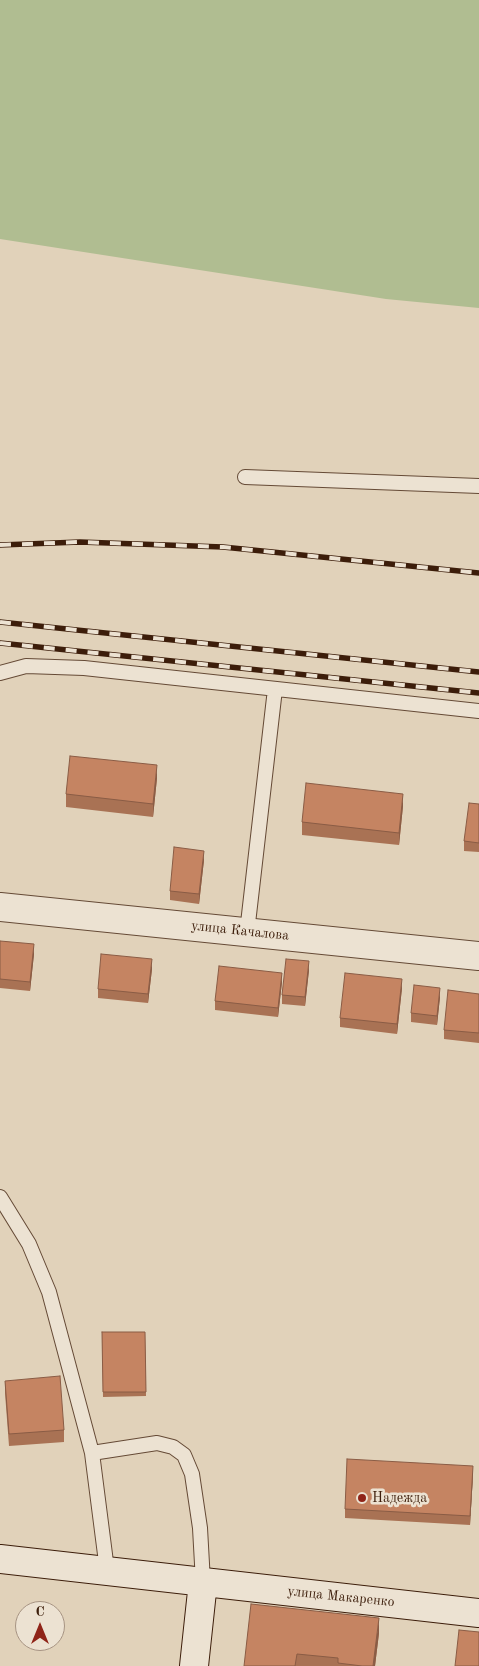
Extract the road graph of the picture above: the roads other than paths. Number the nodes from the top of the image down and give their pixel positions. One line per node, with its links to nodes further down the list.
1 (245, 477): 2 (lane)
2 (479, 486)
3 (0, 673): 4 (lane)
4 (275, 689): 5 (lane); 7 (lane)
5 (479, 711)
6 (0, 907): 7 (main road, улица Качалова)
7 (247, 932): 8 (main road, улица Качалова)
8 (479, 956)
9 (0, 1197): 10 (lane)
10 (92, 1453): 12 (lane); 13 (lane)
11 (0, 1559): 12 (main road, улица Макаренко)
12 (106, 1570): 13 (main road, улица Макаренко)
13 (203, 1582): 14 (main road, улица Макаренко); 15 (main road)
14 (479, 1613)
15 (194, 1666)

